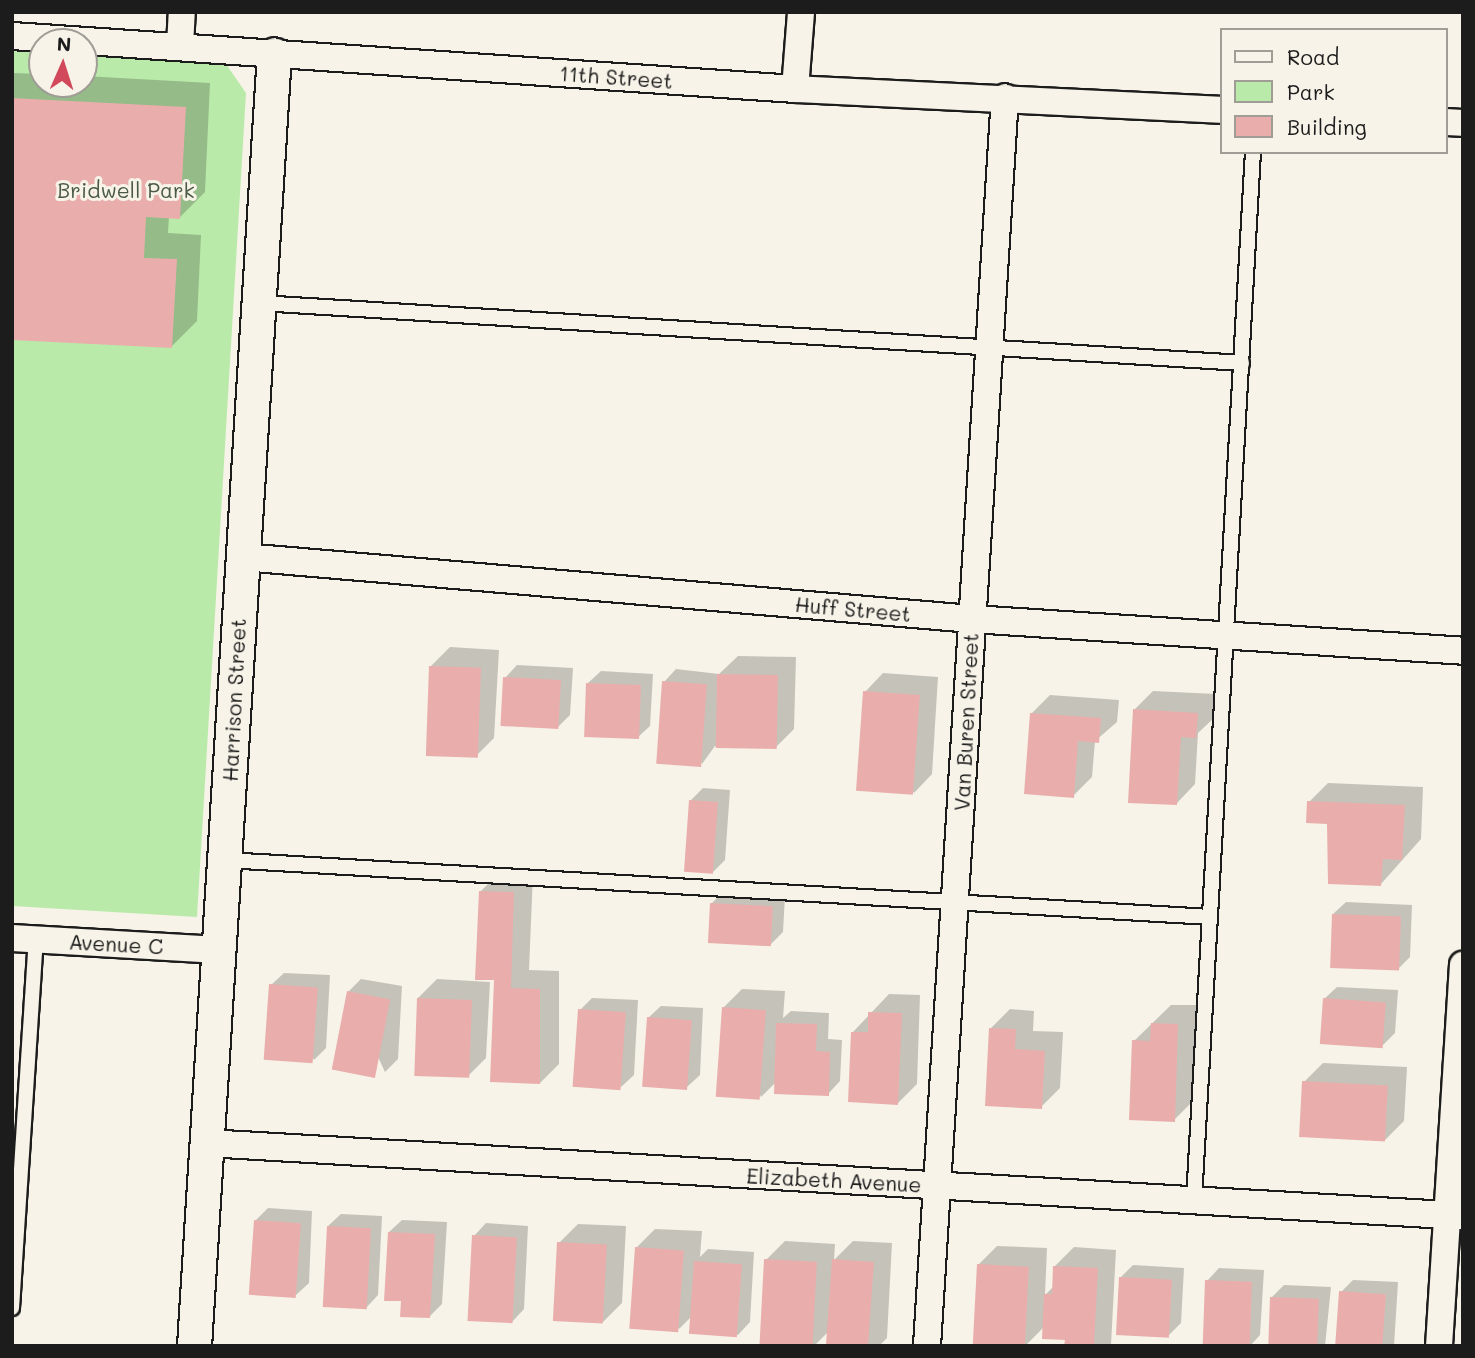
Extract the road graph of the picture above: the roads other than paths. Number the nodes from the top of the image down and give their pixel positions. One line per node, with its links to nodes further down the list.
1 (182, 12): 4 (street)
2 (801, 12): 6 (street)
3 (12, 36): 4 (street, 11th Street)
4 (180, 46): 5 (street, 11th Street)
5 (274, 54): 6 (street, 11th Street); 10 (street, Harrison Street)
6 (796, 89): 7 (street, 11th Street)
7 (1005, 97): 8 (street, 11th Street); 11 (street, Van Buren Street)
8 (1220, 110)
9 (1253, 154): 12 (lane)
10 (259, 303): 11 (lane); 13 (street, Harrison Street)
11 (989, 350): 12 (lane); 14 (street, Van Buren Street)
12 (1242, 363): 15 (lane)
13 (243, 557): 14 (street, Huff Street); 17 (street, Harrison Street)
14 (972, 620): 15 (street, Huff Street); 18 (street, Van Buren Street)
15 (1226, 636): 16 (street, Huff Street); 19 (lane)
16 (1463, 651)
17 (225, 860): 18 (lane); 21 (street, Harrison Street)
18 (955, 904): 19 (lane); 24 (street, Van Buren Street)
19 (1210, 917): 25 (lane)
20 (24, 939): 21 (street, Avenue C); 27 (lane)
21 (219, 950): 23 (street, Harrison Street)
22 (1463, 965): 26 (street)
23 (206, 1143): 24 (street, Elizabeth Avenue); 28 (street, Harrison Street)
24 (937, 1186): 25 (street, Elizabeth Avenue); 29 (street, Van Buren Street)
25 (1194, 1200): 26 (street, Elizabeth Avenue)
26 (1455, 1215): 30 (street)
27 (12, 1308)
28 (194, 1346)
29 (928, 1346)
30 (1439, 1346)

